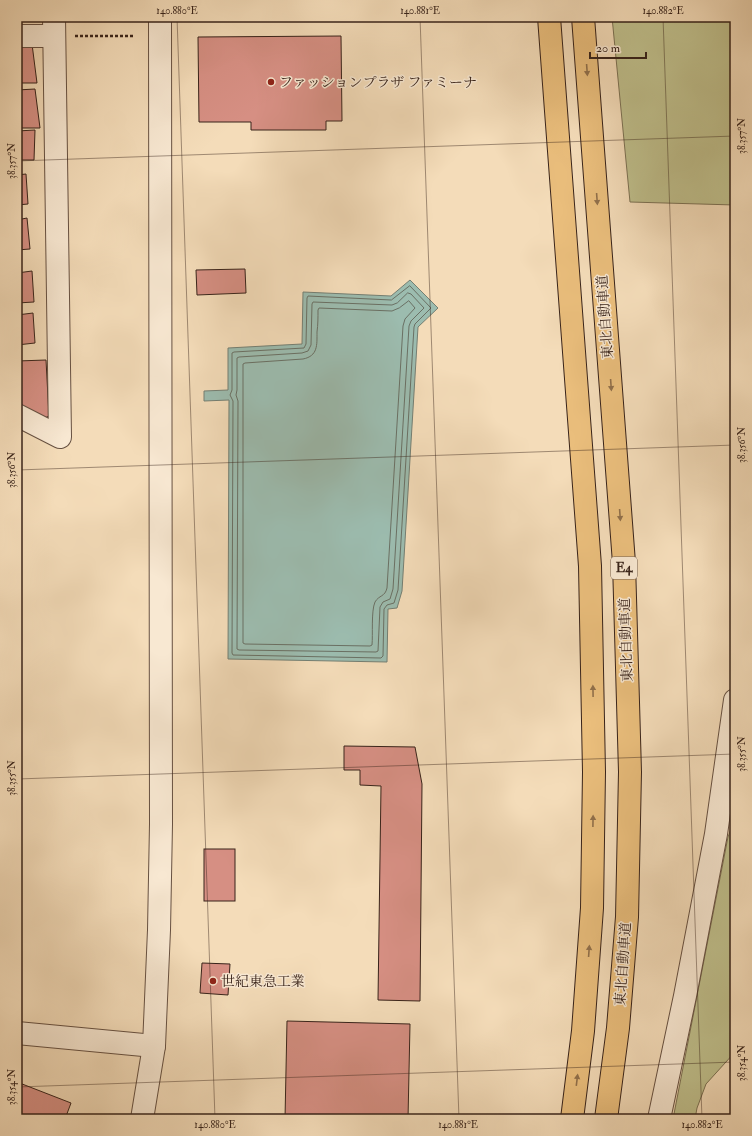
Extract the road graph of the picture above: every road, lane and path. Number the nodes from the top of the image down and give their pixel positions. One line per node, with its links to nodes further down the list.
1 (160, 17): 10 (street)
2 (549, 17): 12 (highway, E4, one-way to 2)
3 (583, 17): 13 (highway, 東北自動車道 / E4, one-way to 13)
4 (60, 30): 5 (street); 6 (path); 7 (street)
5 (17, 36)
6 (135, 36)
7 (17, 415)
8 (735, 700): 14 (street)
9 (17, 1033): 10 (street)
10 (154, 1046): 11 (street)
11 (142, 1119)
12 (572, 1119)
13 (606, 1119)
14 (659, 1119)

